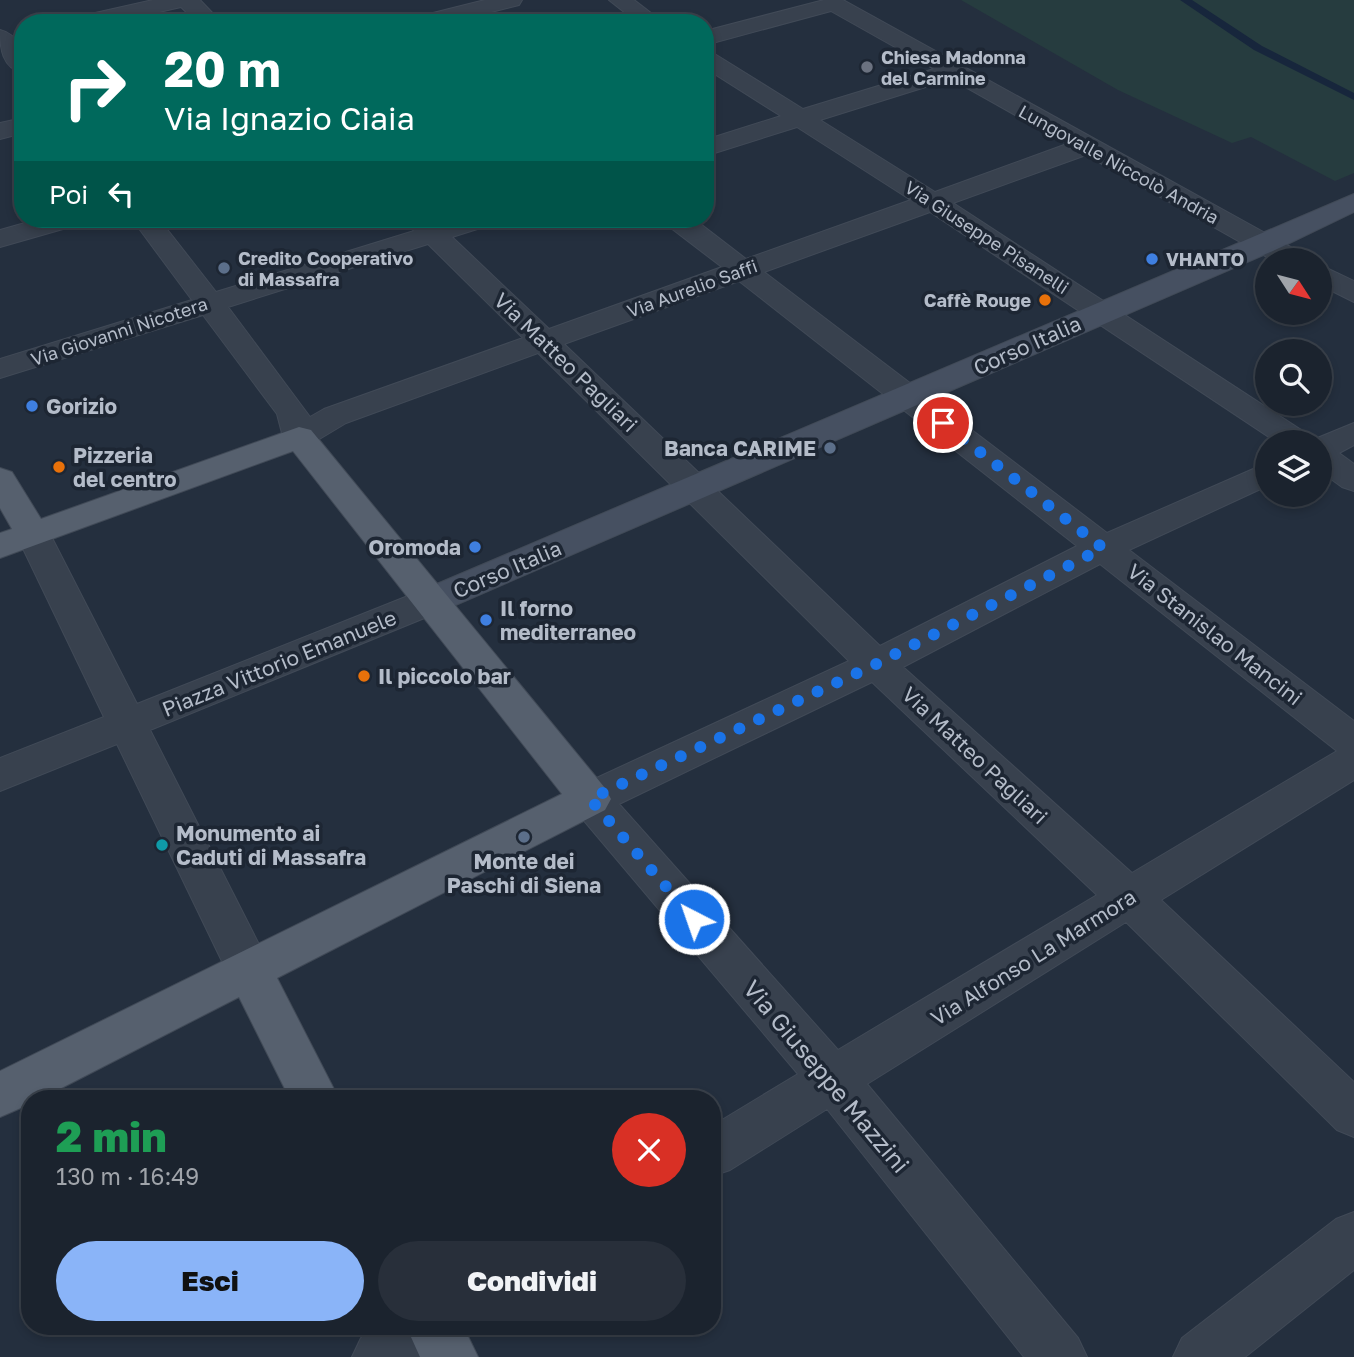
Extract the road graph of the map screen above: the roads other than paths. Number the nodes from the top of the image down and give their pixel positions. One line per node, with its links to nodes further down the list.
1 (182, 0): 5 (street)
2 (187, 0): 6 (street)
3 (511, 0): 7 (street)
4 (620, 0): 8 (street)
5 (121, 14)
6 (202, 14)
7 (443, 14)
8 (640, 14)
9 (714, 36): 11 (street, Lungovalle Niccolò Andria)
10 (714, 64): 12 (street, Via Giuseppe Pisanelli)
11 (952, 71): 12 (street); 14 (street, Lungovalle Niccolò Andria)
12 (801, 118): 13 (street); 15 (street, Via Giuseppe Pisanelli)
13 (714, 145)
14 (1087, 146): 15 (street, Via Aurelio Saffi); 23 (street, Lungovalle Niccolò Andria)
15 (933, 202): 25 (street, Via Aurelio Saffi); 29 (street, Via Giuseppe Pisanelli)
16 (1354, 203): 23 (street, Corso Italia)
17 (37, 228): 22 (street)
18 (152, 228): 28 (street)
19 (420, 228): 28 (street, Via Giovanni Nicotera)
20 (428, 228): 30 (street, Via Matteo Pagliari)
21 (688, 228): 25 (street, Via Stanislao Mancini)
22 (0, 239)
23 (1265, 244): 24 (street, Lungovalle Niccolò Andria); 29 (street, Corso Italia)
24 (1272, 248)
25 (742, 270): 30 (street, Via Aurelio Saffi); 32 (street, Via Stanislao Mancini)
26 (1332, 281): 27 (street)
27 (1354, 293)
28 (208, 302): 31 (street, Via Giovanni Nicotera); 35 (street)
29 (1101, 312): 32 (street, Corso Italia); 33 (street, Via Giuseppe Pisanelli)
30 (545, 341): 35 (street, Via Aurelio Saffi); 41 (street, Via Matteo Pagliari)
31 (0, 369)
32 (909, 397): 41 (street, Corso Italia); 43 (street, Via Stanislao Mancini)
33 (1281, 430)
34 (1354, 433): 36 (street)
35 (299, 437): 42 (main road); 44 (main road)
36 (1332, 443)
37 (1332, 464): 40 (street)
38 (1255, 478): 43 (street)
39 (0, 479): 42 (main road)
40 (1354, 480)
41 (695, 488): 44 (street, Corso Italia); 45 (street, Via Matteo Pagliari)
42 (16, 540): 46 (street)
43 (1103, 548): 45 (street); 47 (street, Via Stanislao Mancini)
44 (431, 601): 46 (street, Piazza Vittorio Emanuele); 50 (main road)
45 (876, 664): 50 (street); 51 (street, Via Matteo Pagliari)
46 (127, 724): 49 (street, Piazza Vittorio Emanuele); 52 (street)
47 (1354, 742)
48 (1354, 760): 51 (street, Via Alfonso La Marmora)
49 (0, 775)
50 (590, 799): 52 (main road); 53 (street, Via Giuseppe Mazzini)
51 (1130, 898): 53 (street, Via Alfonso La Marmora); 56 (street, Via Matteo Pagliari)
52 (249, 970): 54 (main road); 55 (main road)
53 (833, 1079): 57 (street, Via Alfonso La Marmora); 63 (street, Via Giuseppe Mazzini)
54 (311, 1090)
55 (0, 1094)
56 (1354, 1114)
57 (721, 1147)
58 (1354, 1237): 64 (street)
59 (416, 1335): 61 (street)
60 (437, 1335): 62 (main road)
61 (380, 1357)
62 (450, 1357)
63 (1059, 1357)
64 (1201, 1357)

